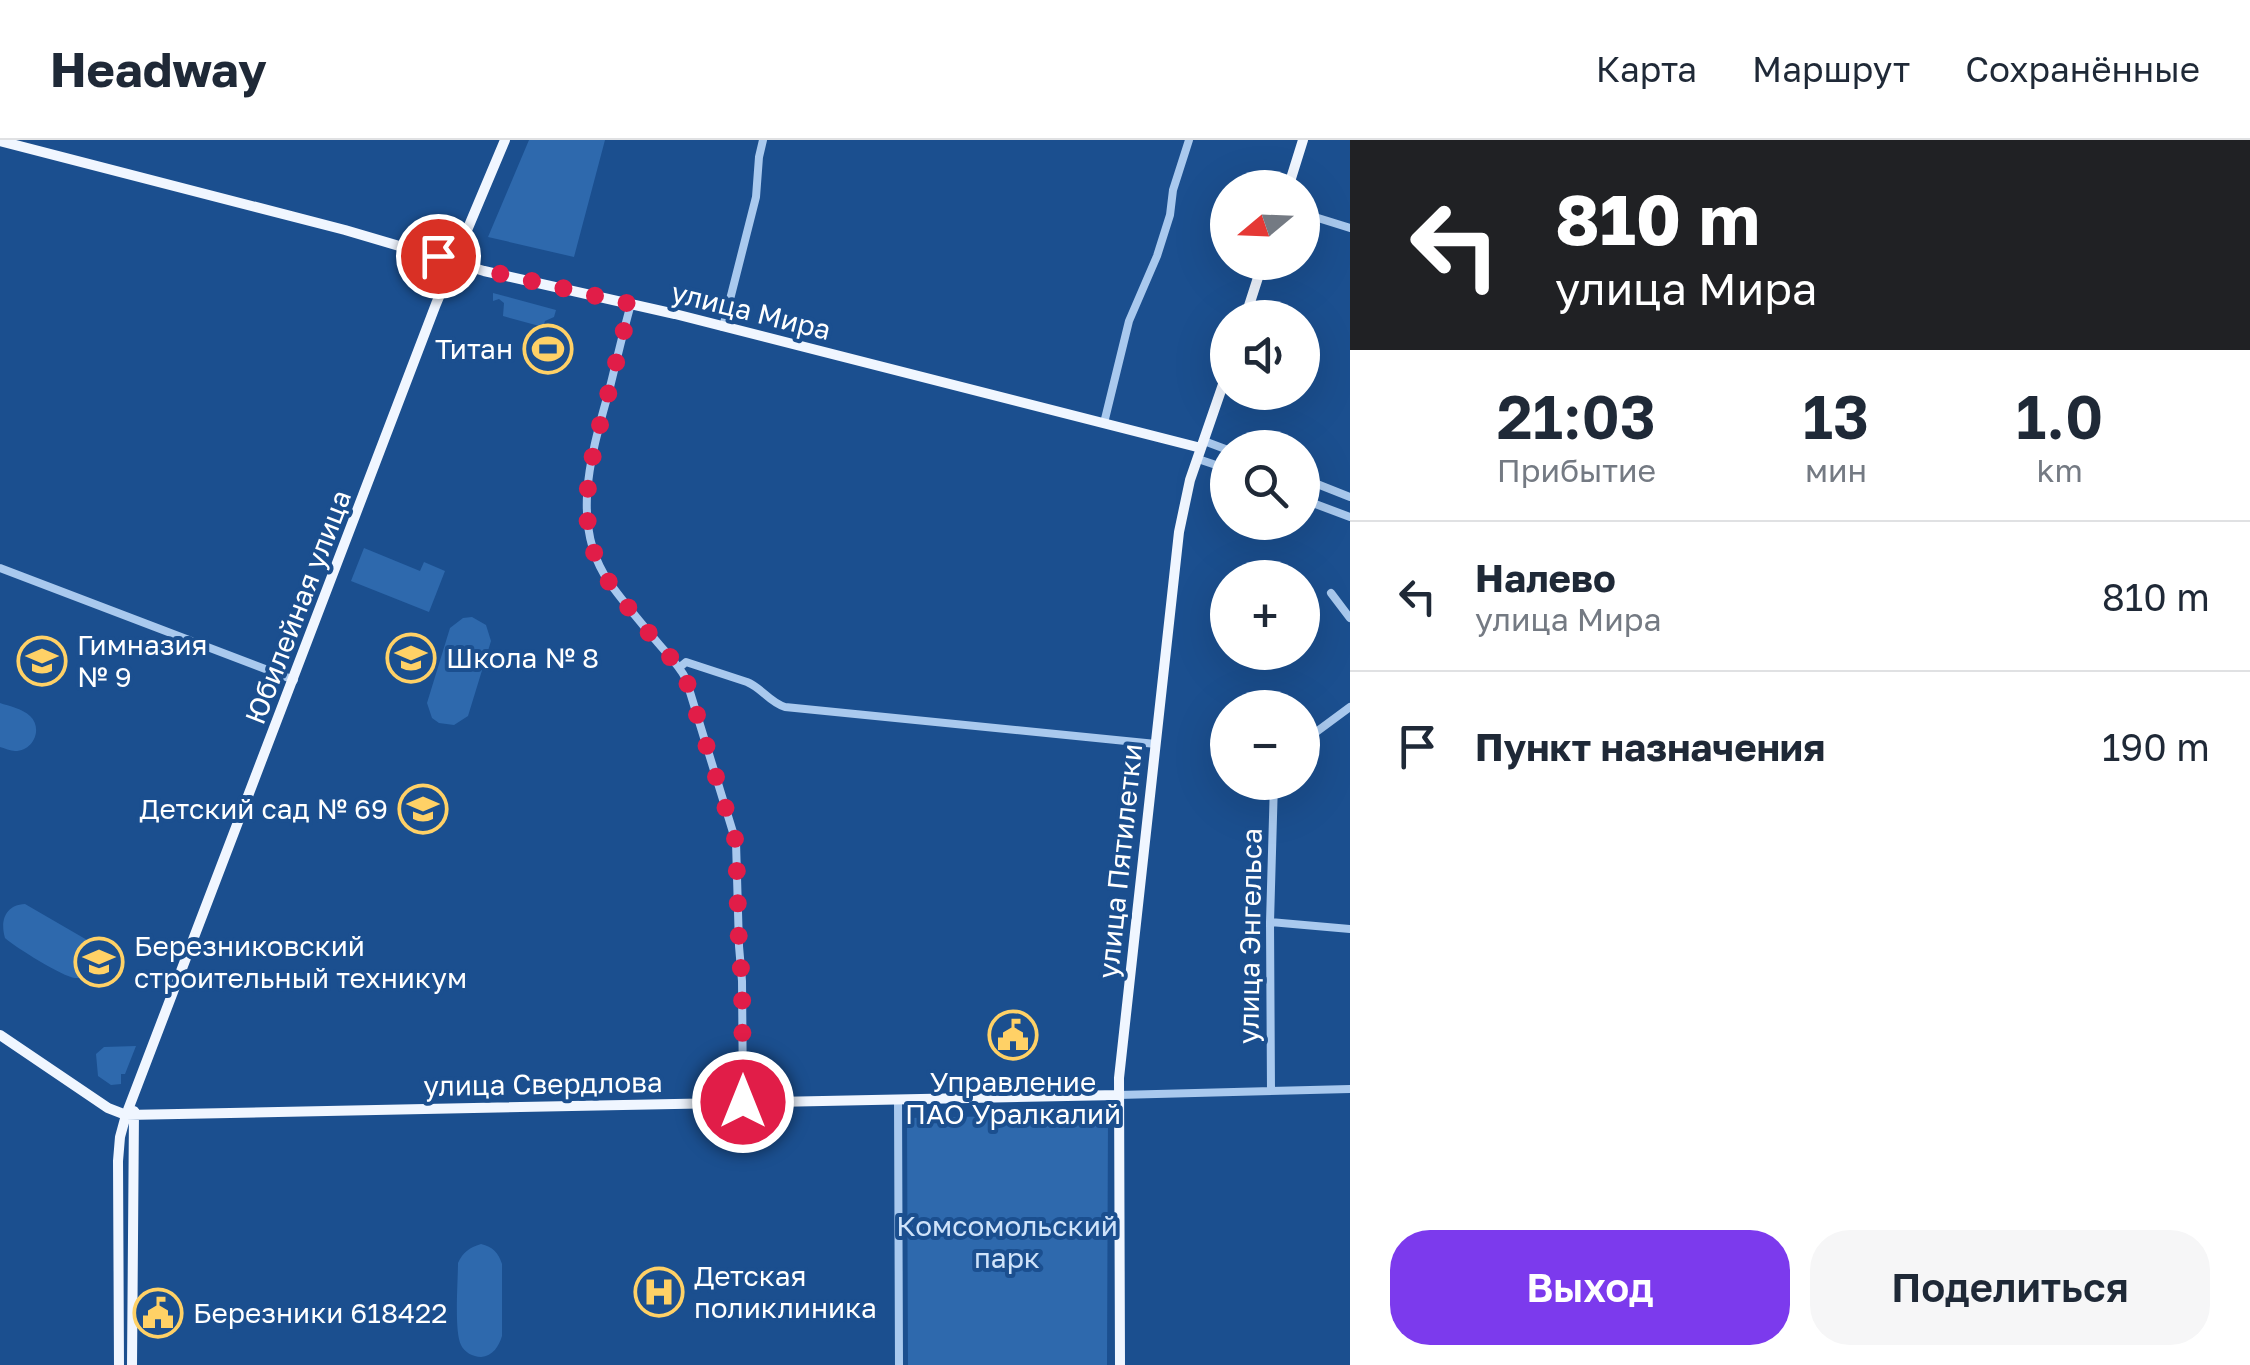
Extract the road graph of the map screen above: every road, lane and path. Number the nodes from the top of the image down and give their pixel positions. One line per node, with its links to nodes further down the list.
1 (504, 140): 9 (main road, Юбилейная улица)
2 (763, 140): 11 (street)
3 (1189, 140): 13 (street)
4 (1304, 140): 6 (main road)
5 (0, 141): 9 (main road, улица Мира)
6 (1294, 170)
7 (1320, 219): 8 (street)
8 (1350, 228)
9 (453, 262): 10 (main road, улица Мира); 25 (main road, Юбилейная улица)
10 (631, 304): 11 (main road, улица Мира); 24 (street)
11 (723, 327): 13 (main road, улица Мира)
12 (1214, 410): 14 (main road, улица Пятилетки)
13 (1104, 422): 14 (main road, улица Мира)
14 (1201, 449): 15 (street, улица Мира); 16 (street, улица Мира); 28 (main road, улица Пятилетки)
15 (1210, 449)
16 (1210, 456)
17 (1320, 485): 18 (street)
18 (1350, 496)
19 (1320, 506): 20 (street)
20 (1350, 517)
21 (0, 568): 25 (street)
22 (1331, 592): 23 (street)
23 (1350, 618)
24 (680, 667): 28 (street); 37 (street)
25 (294, 680): 38 (main road, Юбилейная улица)
26 (1350, 706): 27 (street)
27 (1320, 729)
28 (1156, 744): 35 (main road, улица Пятилетки)
29 (1273, 800): 30 (street, улица Энгельса)
30 (1270, 922): 31 (street); 34 (street, улица Энгельса)
31 (1350, 929)
32 (0, 1034): 38 (main road)
33 (1350, 1089): 34 (street, улица Свердлова)
34 (1271, 1091): 35 (street, улица Свердлова)
35 (1118, 1095): 36 (main road, улица Свердлова); 42 (main road, улица Пятилетки)
36 (898, 1099): 37 (main road, улица Свердлова); 41 (street)
37 (743, 1102): 38 (main road, улица Свердлова)
38 (130, 1115): 39 (main road, Юбилейная улица); 40 (main road, Юбилейная улица)
39 (119, 1365)
40 (132, 1365)
41 (900, 1365)
42 (1120, 1365)

